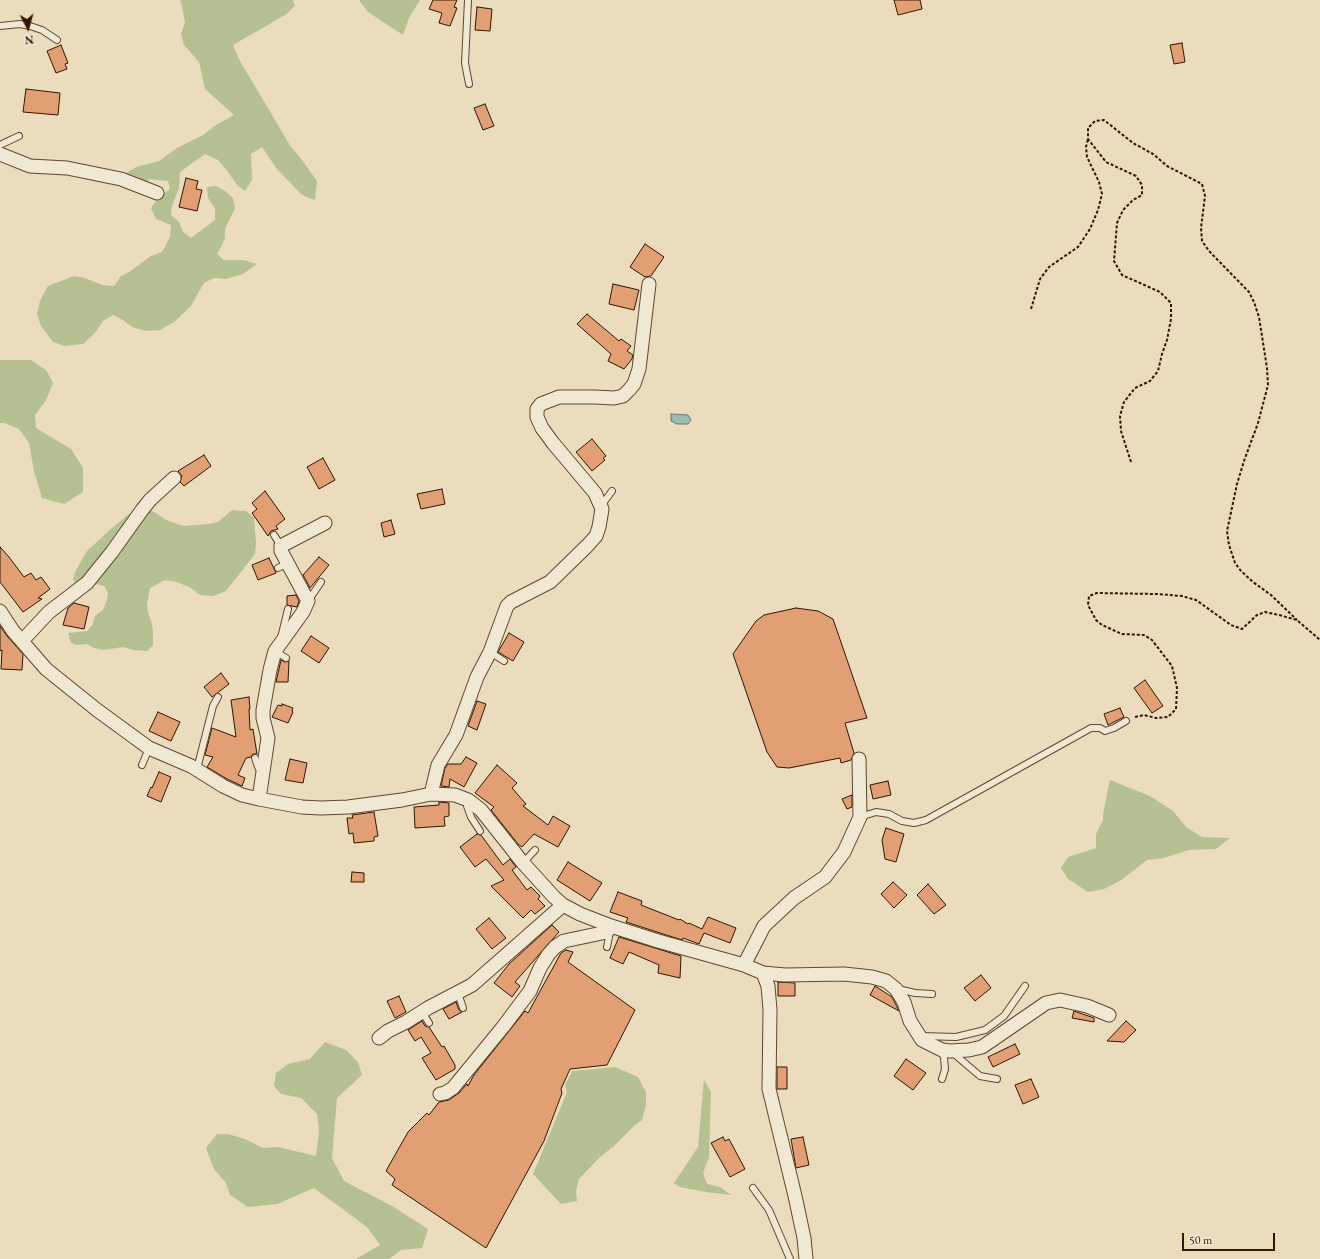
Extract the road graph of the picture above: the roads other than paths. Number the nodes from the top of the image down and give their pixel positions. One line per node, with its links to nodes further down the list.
1 (468, 0): 4 (lane)
2 (0, 26): 3 (lane)
3 (57, 40)
4 (469, 84)
5 (19, 136): 6 (lane)
6 (0, 145)
7 (0, 154): 8 (street)
8 (157, 193)
9 (649, 284): 12 (street)
10 (174, 478): 18 (street)
11 (612, 491): 12 (lane)
12 (601, 506): 20 (street)
13 (325, 523): 15 (street)
14 (321, 582): 15 (lane)
15 (308, 601): 19 (street)
16 (288, 609): 19 (lane)
17 (0, 611): 18 (street)
18 (22, 641): 24 (street)
19 (280, 650): 29 (street)
20 (490, 652): 21 (lane); 30 (street)
21 (504, 661)
22 (218, 697): 28 (lane)
23 (1126, 721): 33 (lane)
24 (149, 748): 27 (lane); 28 (street)
25 (255, 758): 29 (lane)
26 (858, 759): 33 (street)
27 (142, 765)
28 (197, 769): 31 (street)
29 (263, 775): 31 (street)
30 (431, 794): 31 (street); 32 (street)
31 (259, 799)
32 (468, 800): 34 (lane); 36 (street)
33 (860, 817): 40 (street)
34 (480, 831)
35 (535, 850): 36 (lane)
36 (523, 863): 37 (street)
37 (563, 905): 38 (street); 44 (street)
38 (609, 929): 39 (lane); 40 (street); 53 (street)
39 (607, 947)
40 (744, 965): 41 (street)
41 (763, 973): 43 (street); 56 (street)
42 (1025, 986): 48 (lane)
43 (896, 989): 45 (lane); 48 (street)
44 (458, 993): 46 (lane); 49 (street)
45 (932, 994)
46 (463, 1008)
47 (1109, 1015): 50 (street)
48 (920, 1036): 50 (street)
49 (380, 1038)
50 (946, 1051): 51 (lane); 52 (lane)
51 (942, 1079)
52 (997, 1080)
53 (440, 1094)
54 (753, 1188): 55 (lane)
55 (790, 1259)
56 (806, 1259)

